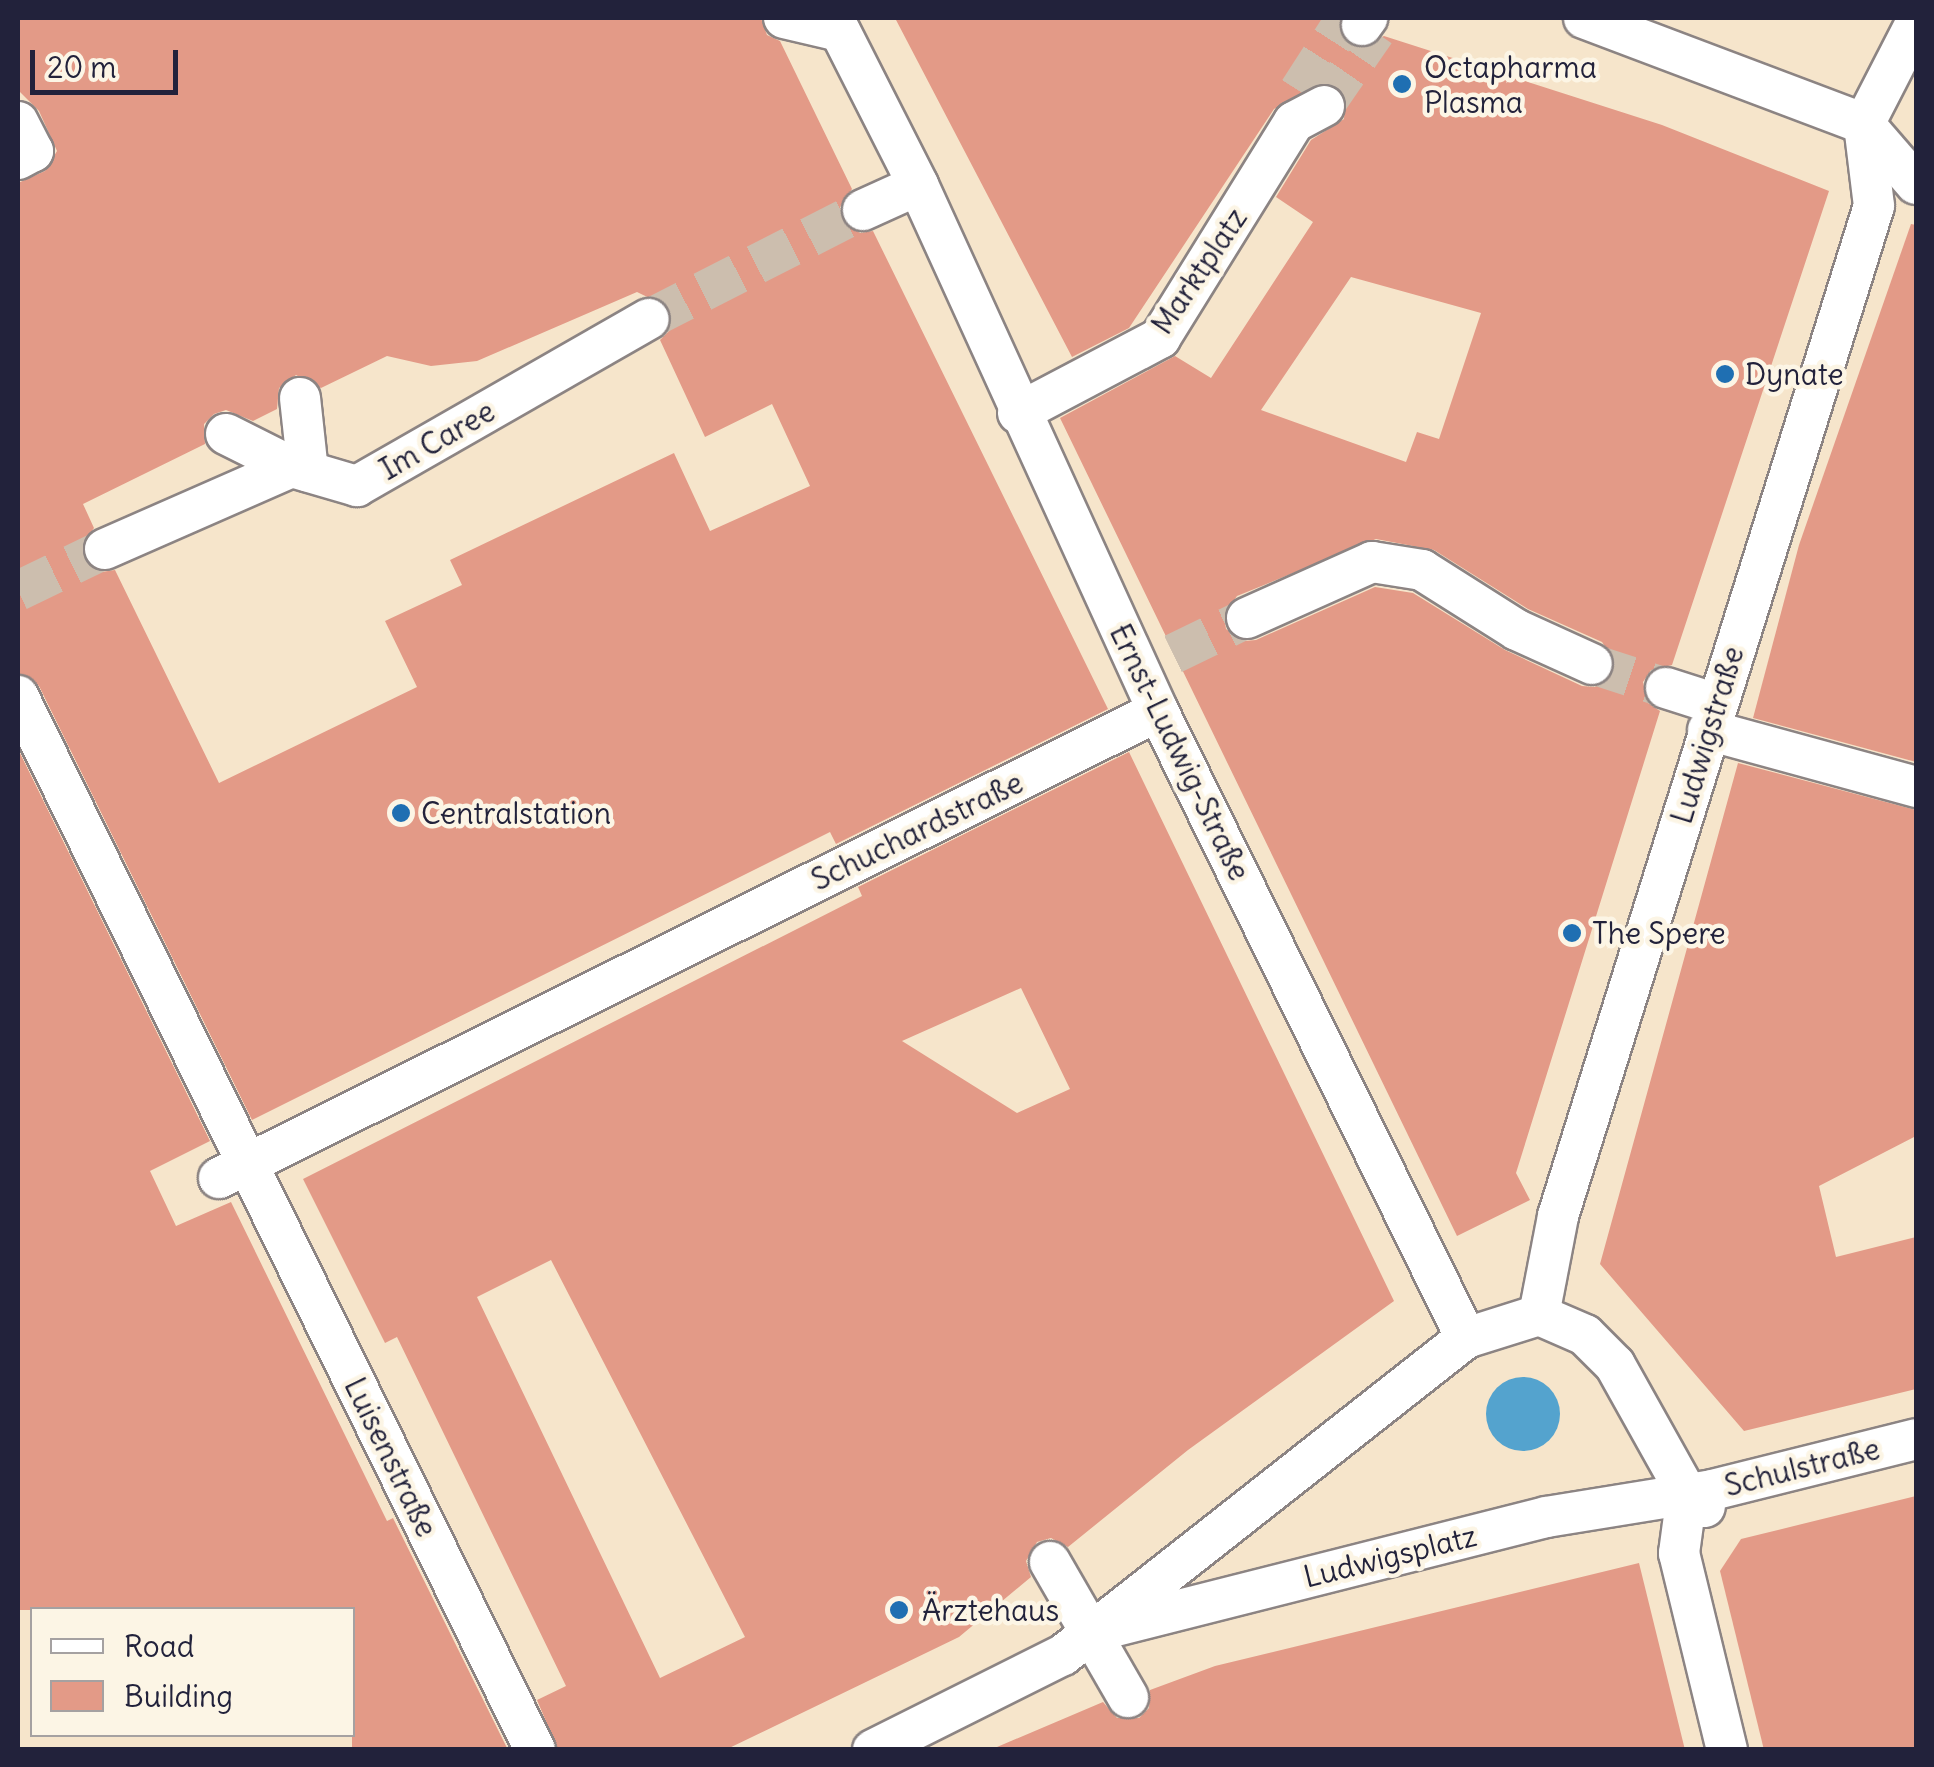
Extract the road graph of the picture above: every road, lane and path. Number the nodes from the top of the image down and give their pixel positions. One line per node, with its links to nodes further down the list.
1 (784, 18): 3 (street)
2 (1584, 18): 7 (street)
3 (842, 24): 9 (street, Ernst-Ludwig-Straße)
4 (1916, 24): 7 (street)
5 (1306, 106): 14 (street, Marktplatz)
6 (18, 122): 8 (street)
7 (1864, 124): 10 (street); 23 (street, Ludwigstraße)
8 (18, 159)
9 (918, 184): 11 (street); 14 (street, Ernst-Ludwig-Straße)
10 (1916, 184)
11 (863, 210)
12 (650, 318): 16 (street, Im Caree)
13 (300, 398): 16 (street)
14 (1018, 414): 22 (street, Ernst-Ludwig-Straße)
15 (226, 434): 16 (street, Im Caree)
16 (300, 470): 17 (street)
17 (105, 550)
18 (1247, 618): 19 (street)
19 (1592, 664)
20 (1666, 688): 23 (street)
21 (18, 696): 25 (street, Luisenstraße)
22 (1158, 711): 25 (street, Schuchardstraße); 27 (street, Ernst-Ludwig-Straße)
23 (1712, 717): 24 (street); 26 (street, Ludwigstraße)
24 (1916, 788)
25 (233, 1170): 33 (street, Luisenstraße)
26 (1539, 1316): 27 (street); 29 (street)
27 (1461, 1326): 31 (street)
28 (1916, 1439): 29 (street, Schulstraße)
29 (1696, 1500): 31 (street, Ludwigsplatz); 35 (street)
30 (1050, 1562): 31 (street)
31 (1079, 1643): 32 (street); 34 (street)
32 (1128, 1697)
33 (536, 1750)
34 (874, 1750)
35 (1727, 1750)

